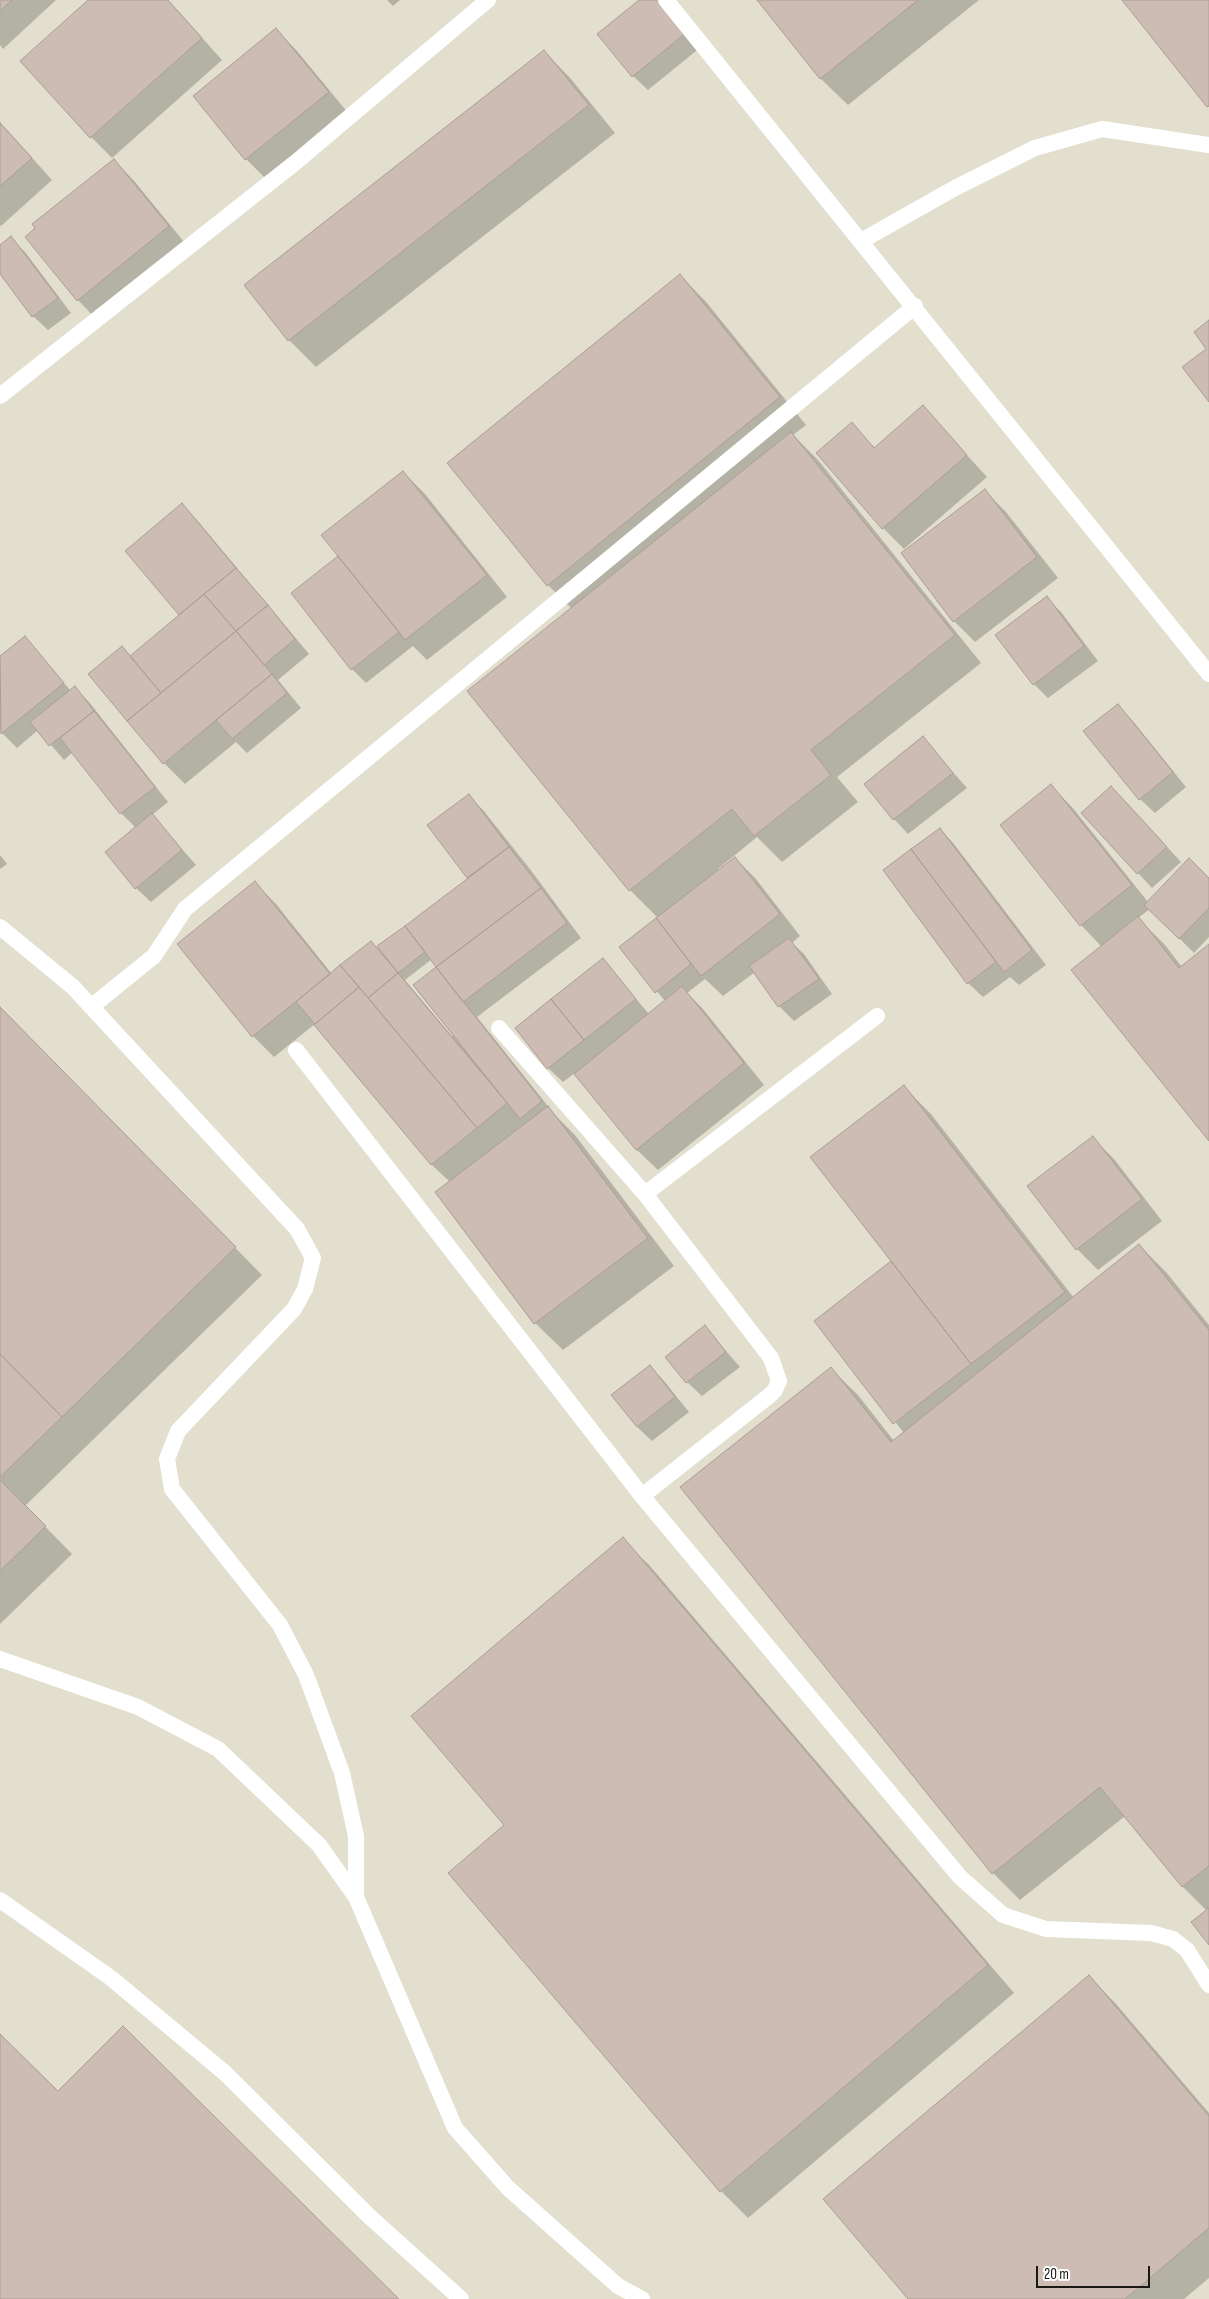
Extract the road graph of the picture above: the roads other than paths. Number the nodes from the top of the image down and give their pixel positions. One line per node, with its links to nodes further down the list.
1 (488, 0): 6 (lane)
2 (666, 0): 4 (lane)
3 (1209, 145): 4 (lane)
4 (861, 241): 5 (lane)
5 (914, 306): 7 (lane); 9 (lane)
6 (0, 396)
7 (1209, 674)
8 (0, 927): 9 (lane)
9 (91, 1007): 16 (lane)
10 (877, 1016): 13 (lane)
11 (499, 1028): 13 (lane)
12 (296, 1050): 14 (lane)
13 (645, 1194): 14 (lane)
14 (642, 1496): 18 (lane)
15 (0, 1659): 16 (lane)
16 (356, 1897): 20 (lane)
17 (0, 1900): 19 (lane)
18 (1209, 1985)
19 (461, 2299)
20 (642, 2299)

